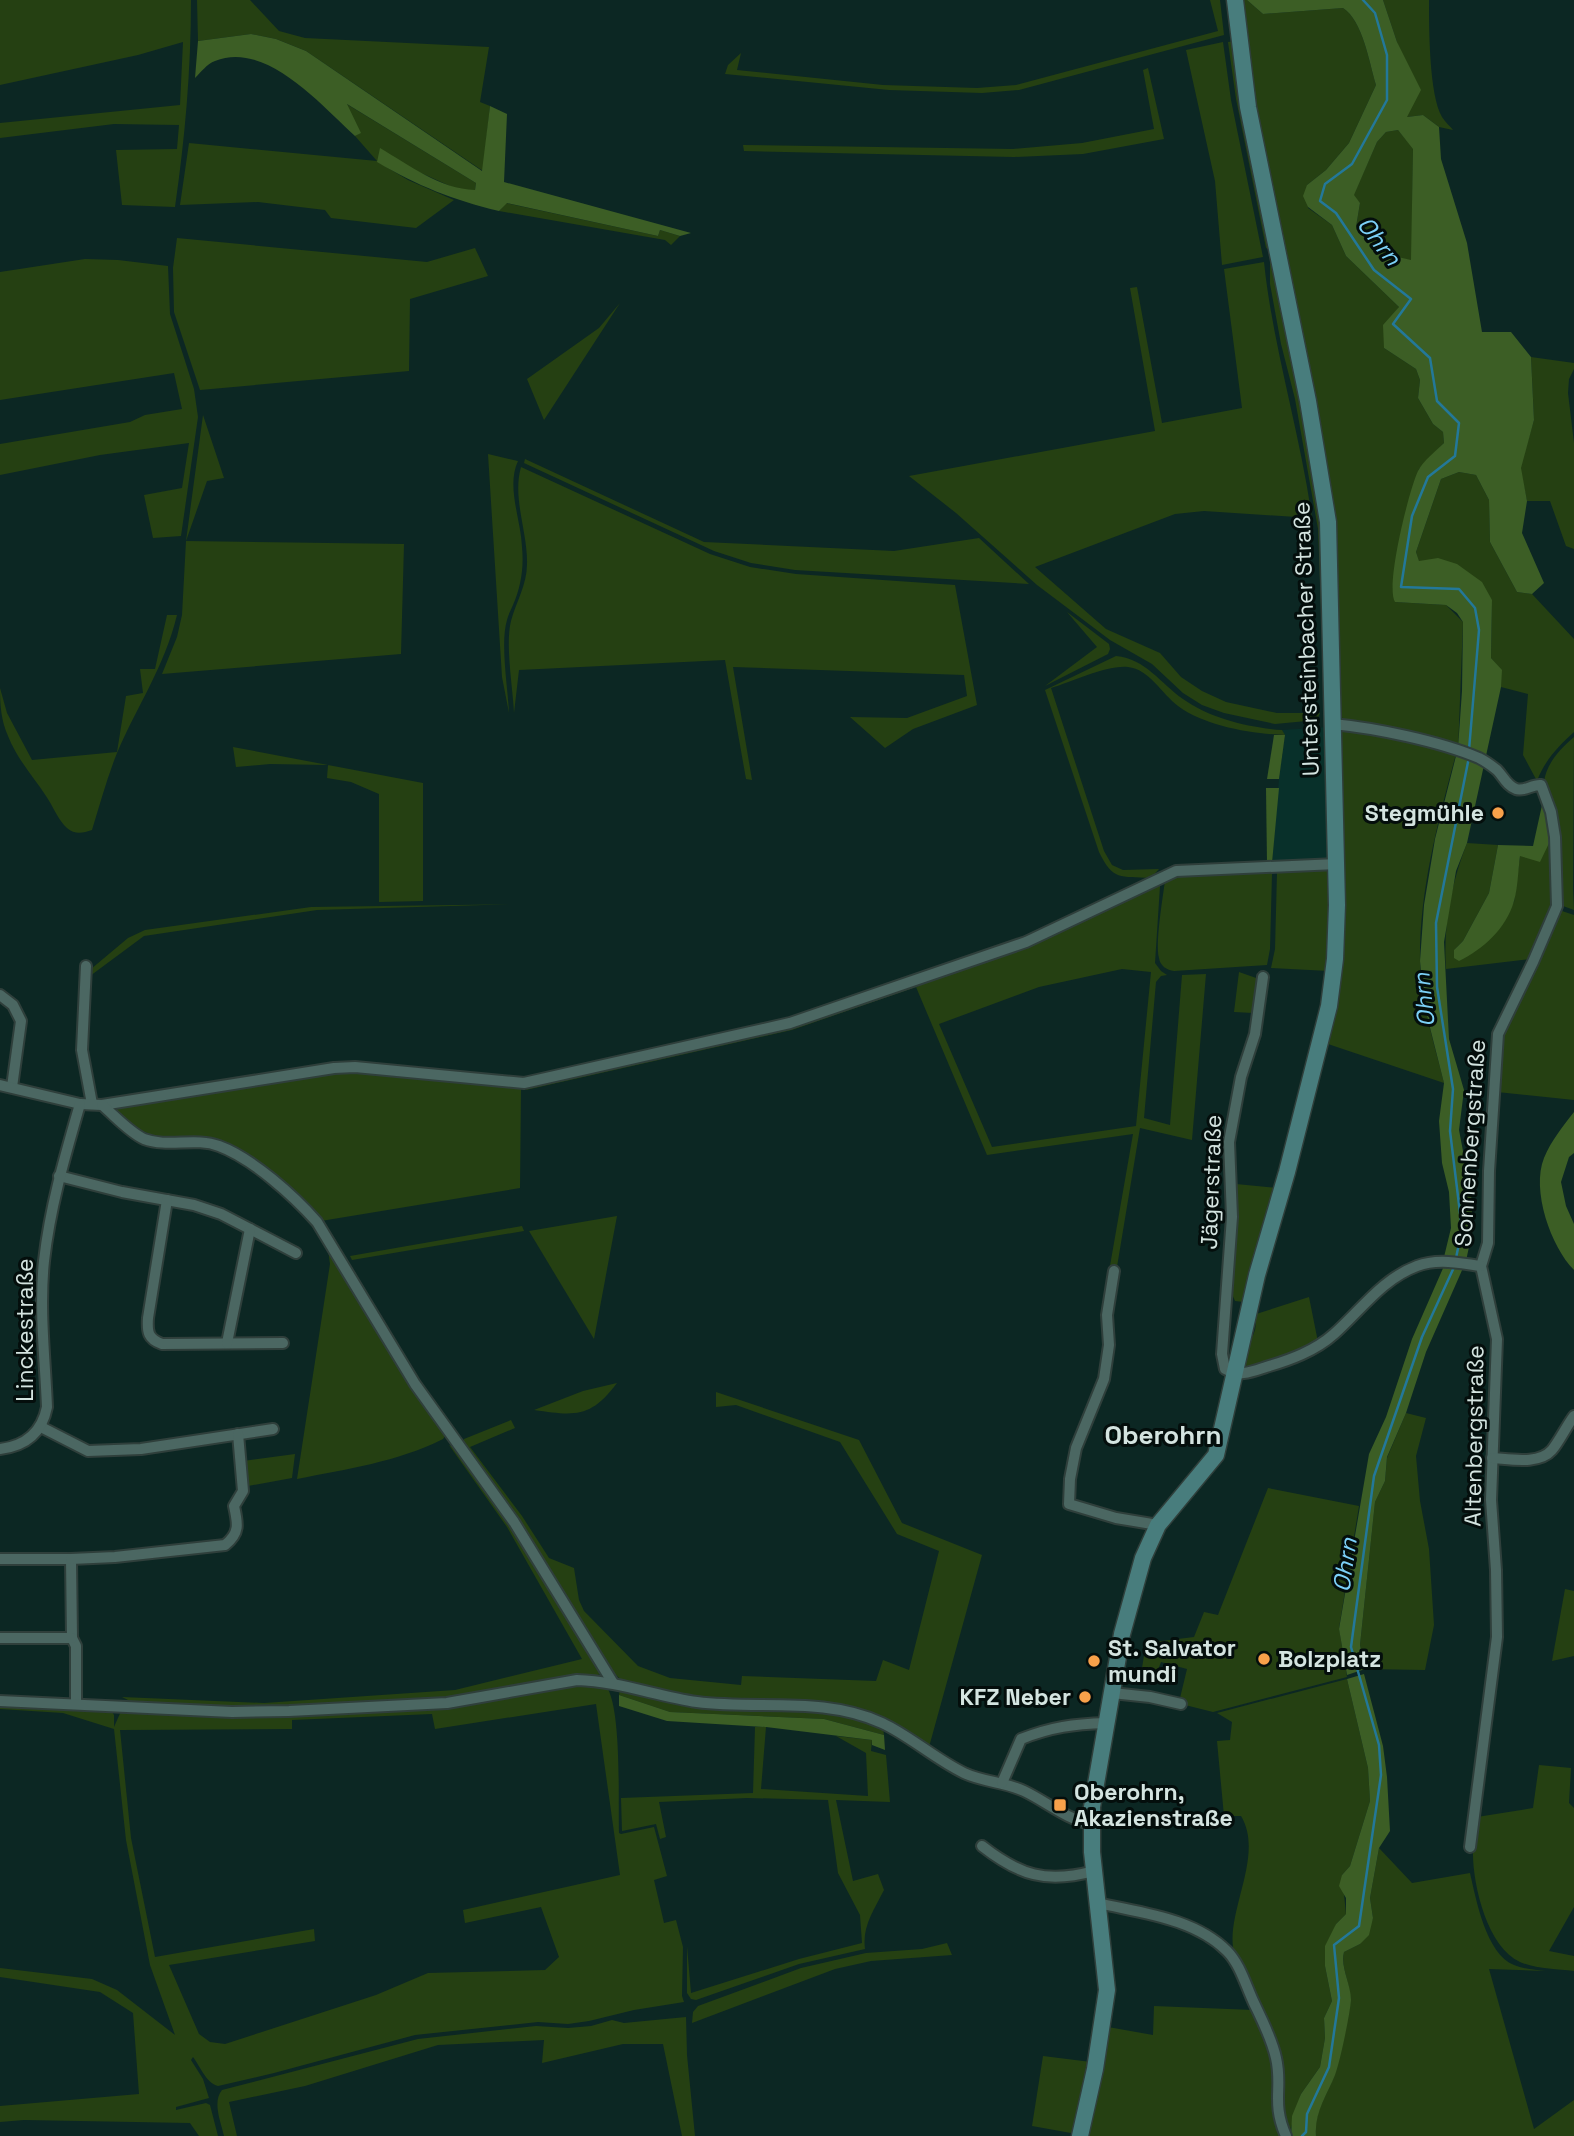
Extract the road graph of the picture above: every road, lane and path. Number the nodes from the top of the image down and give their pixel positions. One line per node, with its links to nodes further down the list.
1 (1235, 0): 2 (main road, Untersteinbacher Straße)
2 (1332, 724): 3 (main road, Untersteinbacher Straße); 13 (street, Sonnenbergstraße)
3 (1336, 864): 8 (street); 16 (main road, Untersteinbacher Straße)
4 (86, 966): 8 (street)
5 (1264, 977): 15 (street, Jägerstraße)
6 (0, 995): 7 (street)
7 (6, 1086): 8 (street)
8 (91, 1104): 9 (street, Linckestraße); 31 (street)
9 (59, 1176): 10 (street); 21 (street, Linckestraße)
10 (167, 1200): 11 (street); 17 (street)
11 (250, 1230): 12 (street); 17 (street)
12 (296, 1253)
13 (1480, 1266): 19 (street); 25 (street, Altenbergstraße)
14 (1114, 1271): 26 (street)
15 (1227, 1308): 16 (street); 19 (street, Jägerstraße)
16 (1249, 1312): 19 (main road, Untersteinbacher Straße)
17 (227, 1343): 18 (street)
18 (283, 1343)
19 (1234, 1374): 26 (main road, Untersteinbacher Straße)
20 (1574, 1416): 25 (street)
21 (41, 1427): 23 (street); 24 (street, Linckestraße)
22 (273, 1429): 23 (street)
23 (238, 1434): 28 (street)
24 (0, 1449)
25 (1492, 1458): 40 (street, Altenbergstraße)
26 (1158, 1525): 32 (main road, Untersteinbacher Straße)
27 (0, 1559): 28 (street)
28 (71, 1559): 30 (street)
29 (0, 1638): 30 (street)
30 (72, 1638): 34 (street)
31 (613, 1683): 34 (street); 37 (street)
32 (1112, 1692): 35 (street); 36 (main road, Untersteinbacher Straße)
33 (0, 1701): 34 (street)
34 (76, 1704)
35 (1181, 1704)
36 (1106, 1723): 37 (street); 38 (main road, Untersteinbacher Straße)
37 (1003, 1783): 38 (street)
38 (1091, 1824): 41 (main road, Untersteinbacher Straße)
39 (982, 1846): 41 (street)
40 (1470, 1847)
41 (1094, 1871): 42 (main road, Untersteinbacher Straße)
42 (1098, 1903): 43 (main road, Untersteinbacher Straße); 44 (street)
43 (1080, 2136)
44 (1286, 2136)

